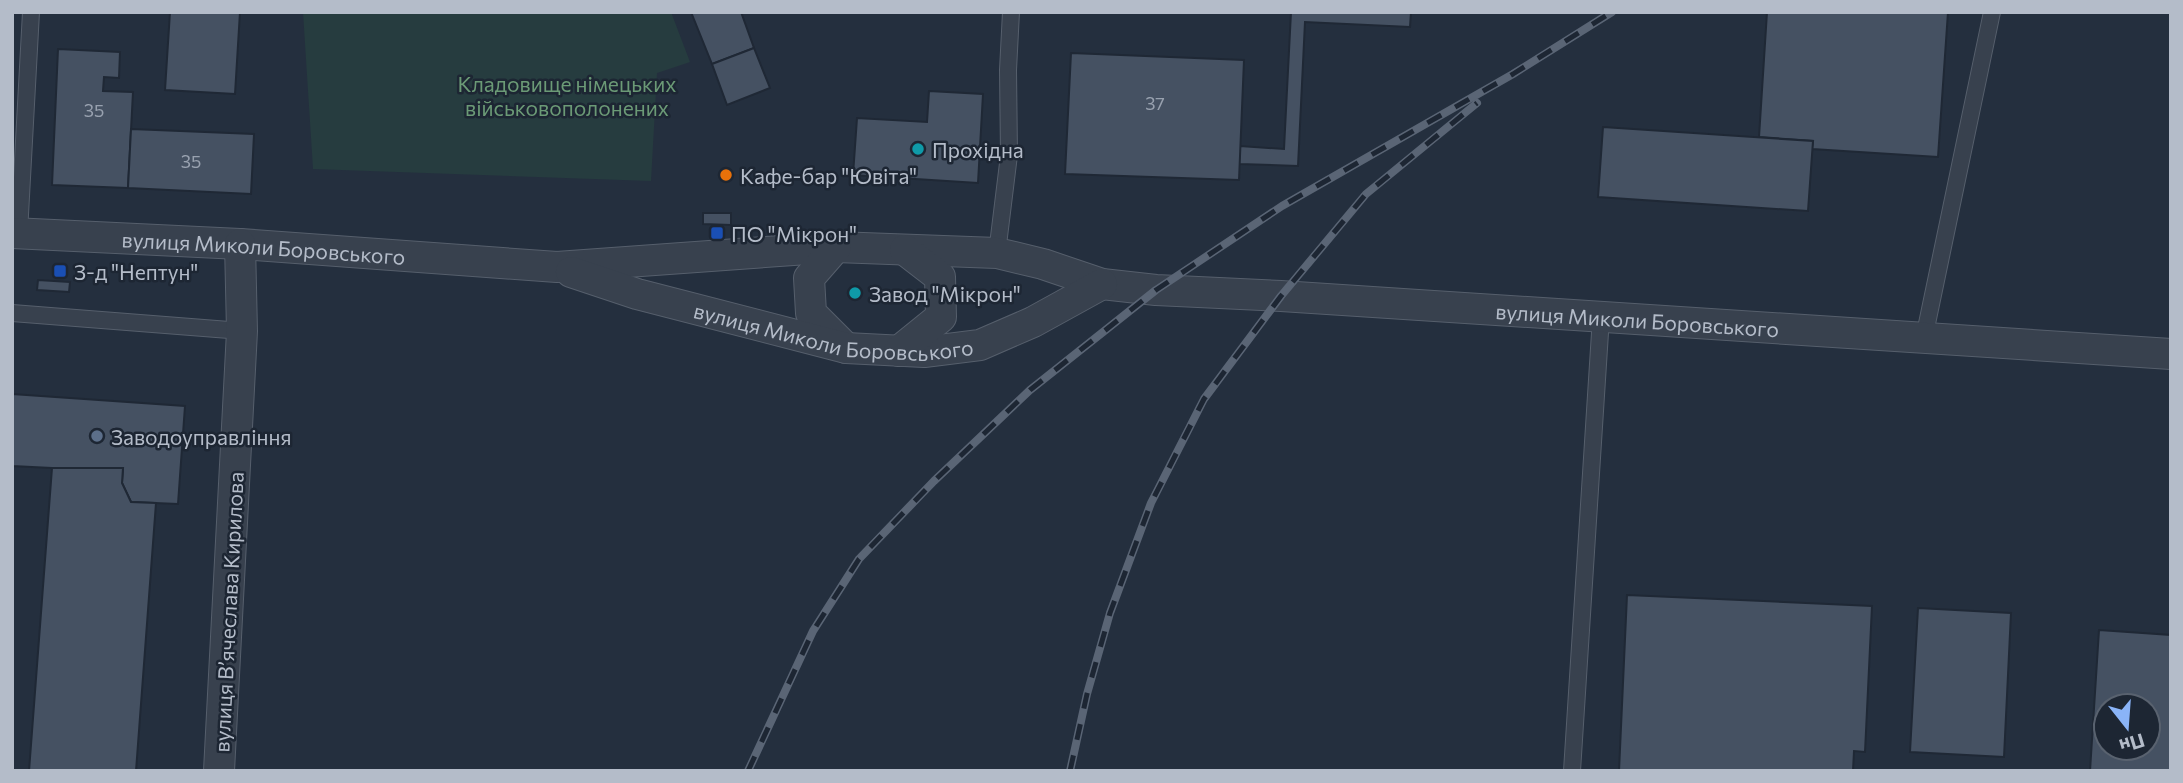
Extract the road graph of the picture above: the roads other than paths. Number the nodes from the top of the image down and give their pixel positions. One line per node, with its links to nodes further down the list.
1 (32, 12): 4 (lane)
2 (1011, 12): 8 (lane)
3 (1992, 12): 14 (lane)
4 (16, 233): 5 (street, вулиця Миколи Боровського)
5 (240, 244): 9 (street, вулиця Миколи Боровського); 13 (street, вулиця Вʼячеслава Кирилова)
6 (836, 247): 7 (street, вулиця Миколи Боровського); 9 (street, вулиця Миколи Боровського); 15 (street)
7 (905, 250): 8 (street, вулиця Миколи Боровського); 16 (street)
8 (997, 253): 10 (street, вулиця Миколи Боровського)
9 (557, 267): 15 (street, вулиця Миколи Боровського)
10 (1102, 284): 12 (street, вулиця Миколи Боровського); 16 (street, вулиця Миколи Боровського)
11 (12, 313): 13 (lane)
12 (1601, 317): 14 (street, вулиця Миколи Боровського); 19 (lane)
13 (242, 331): 18 (street, вулиця Вʼячеслава Кирилова)
14 (1924, 338): 17 (street, вулиця Миколи Боровського)
15 (846, 348): 16 (street, вулиця Миколи Боровського)
16 (899, 351)
17 (2171, 354)
18 (219, 771)
19 (1572, 771)

